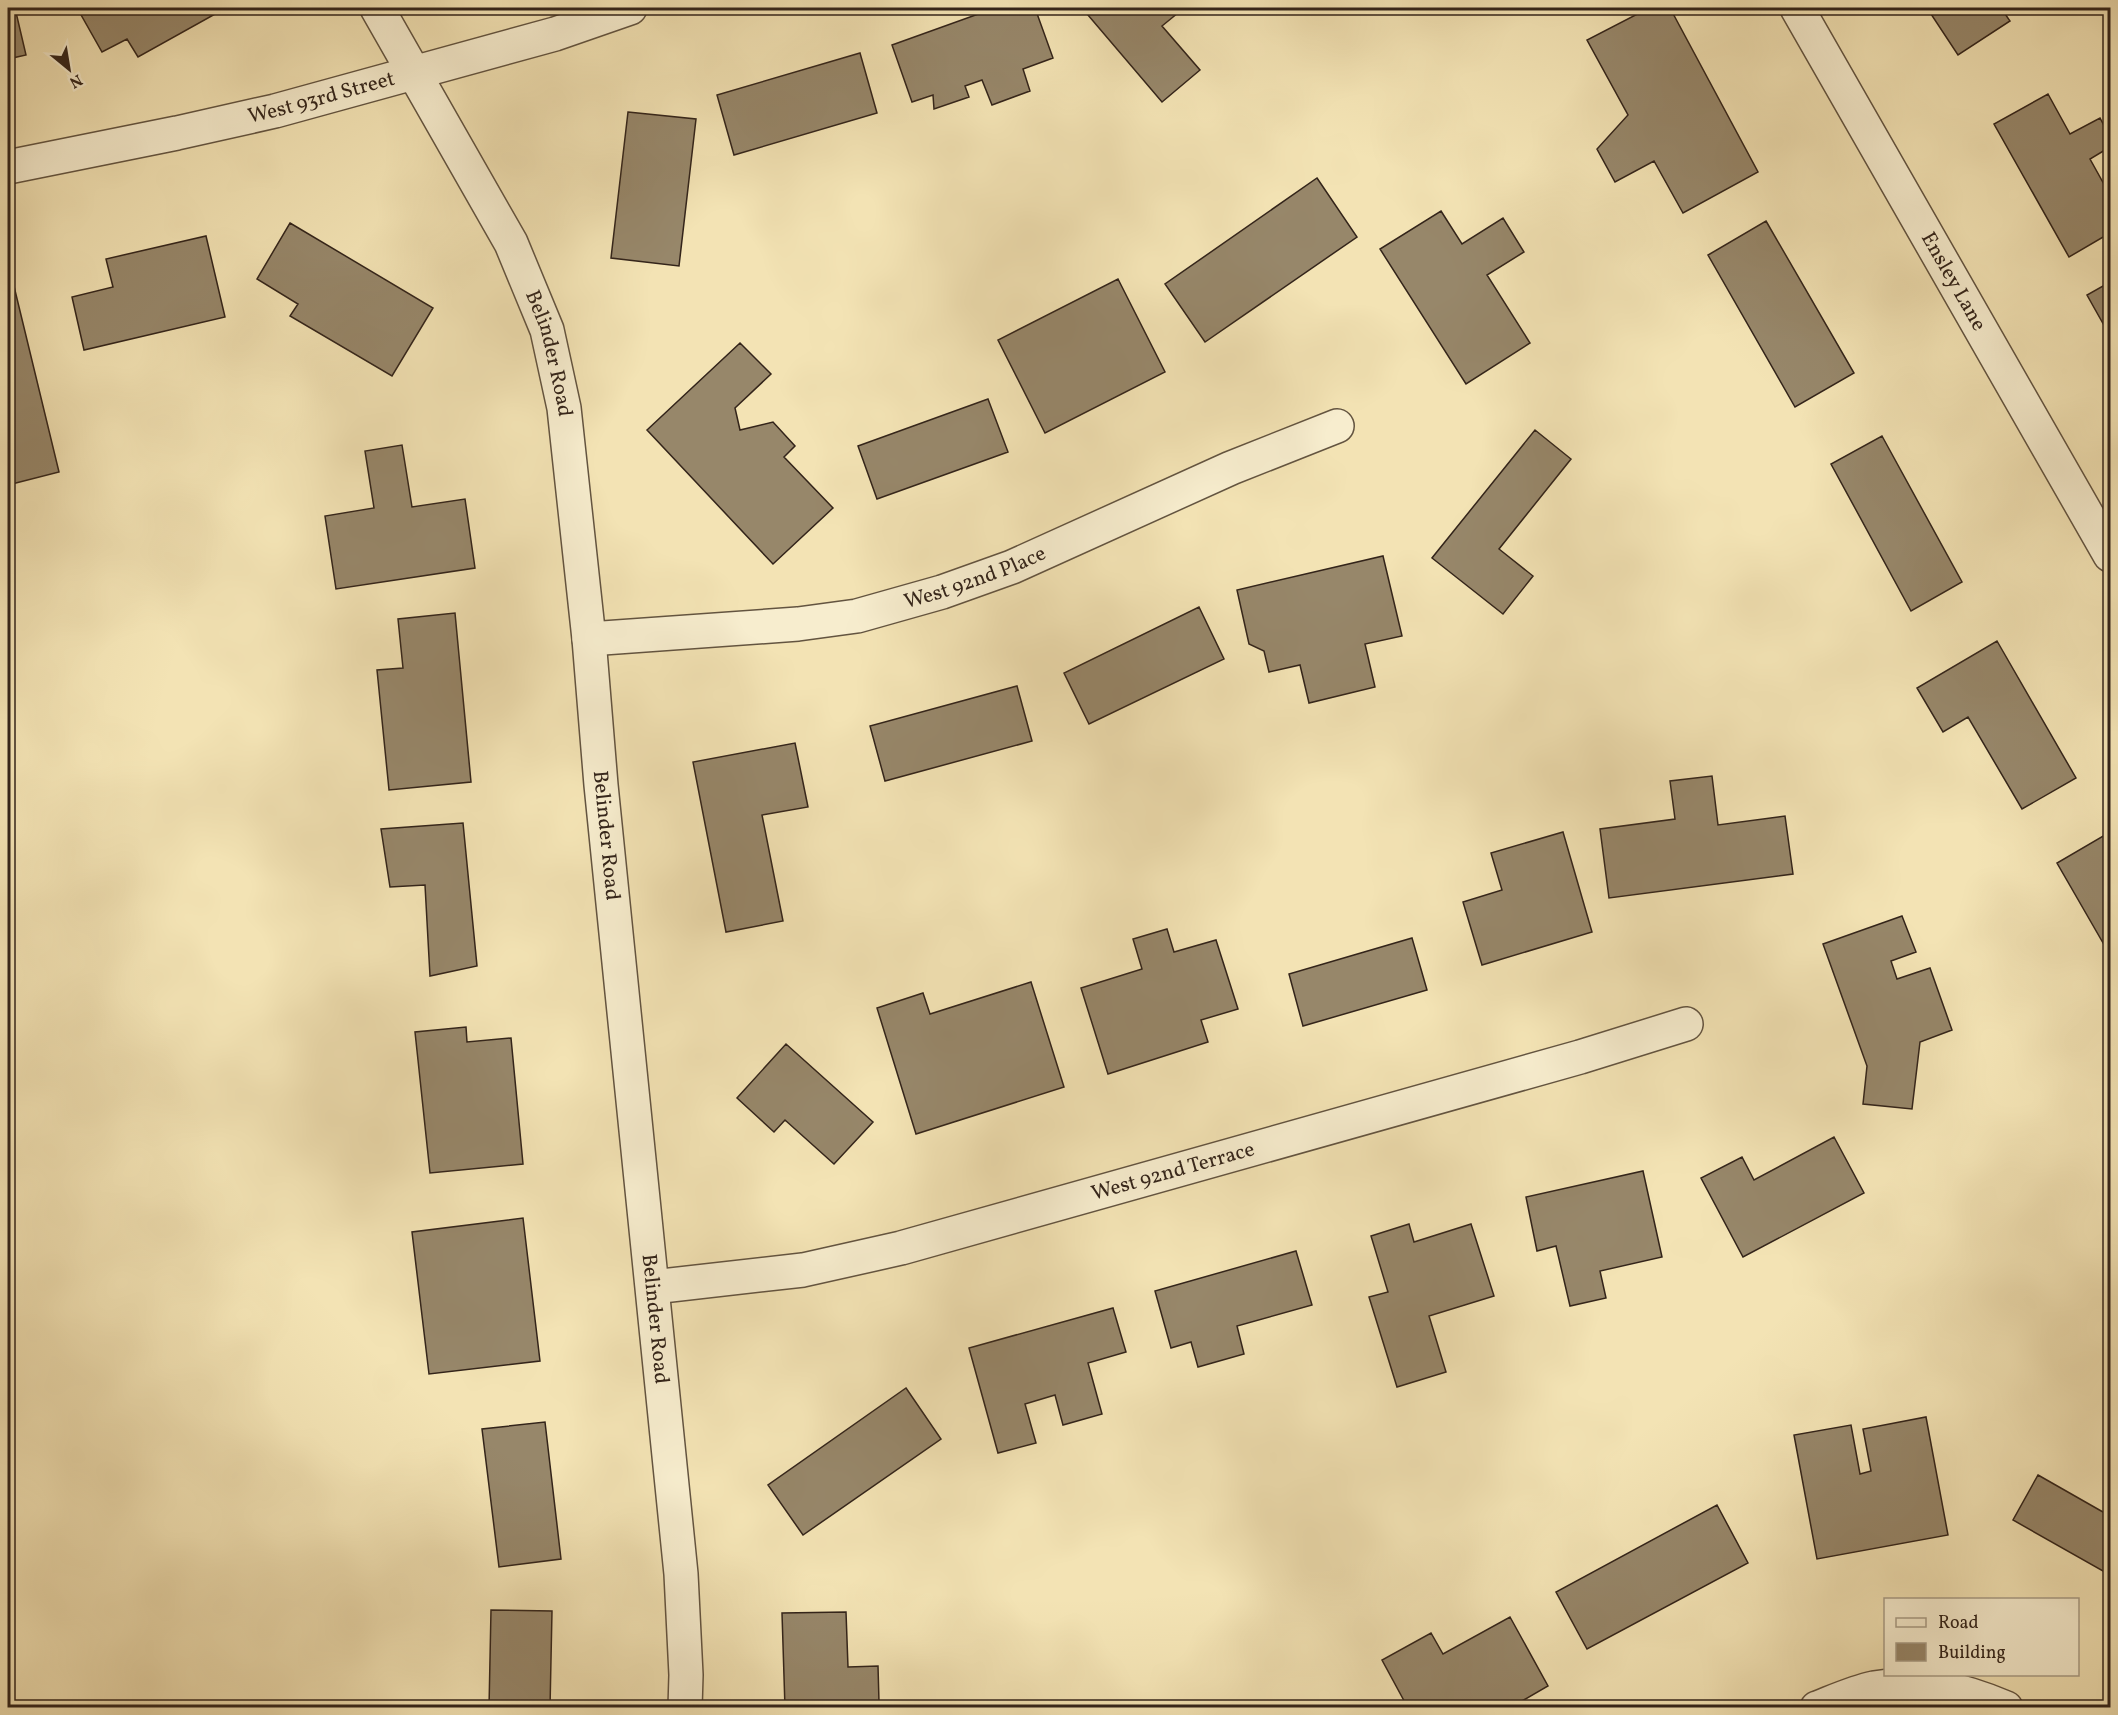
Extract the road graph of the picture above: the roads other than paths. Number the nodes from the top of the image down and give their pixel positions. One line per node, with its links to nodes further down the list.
1 (377, 8): 4 (street, Belinder Road)
2 (630, 8): 4 (street, West 93rd Street)
3 (1797, 8): 7 (street, Ensley Lane)
4 (415, 73): 5 (street, West 93rd Street); 8 (street, Belinder Road)
5 (8, 167)
6 (1337, 426): 8 (street, West 92nd Place)
7 (2110, 555)
8 (590, 639): 10 (street, Belinder Road)
9 (1686, 1024): 10 (street, West 92nd Terrace)
10 (652, 1287): 11 (street, Belinder Road)
11 (685, 1707)
12 (1817, 1707): 13 (street)
13 (2006, 1707)

